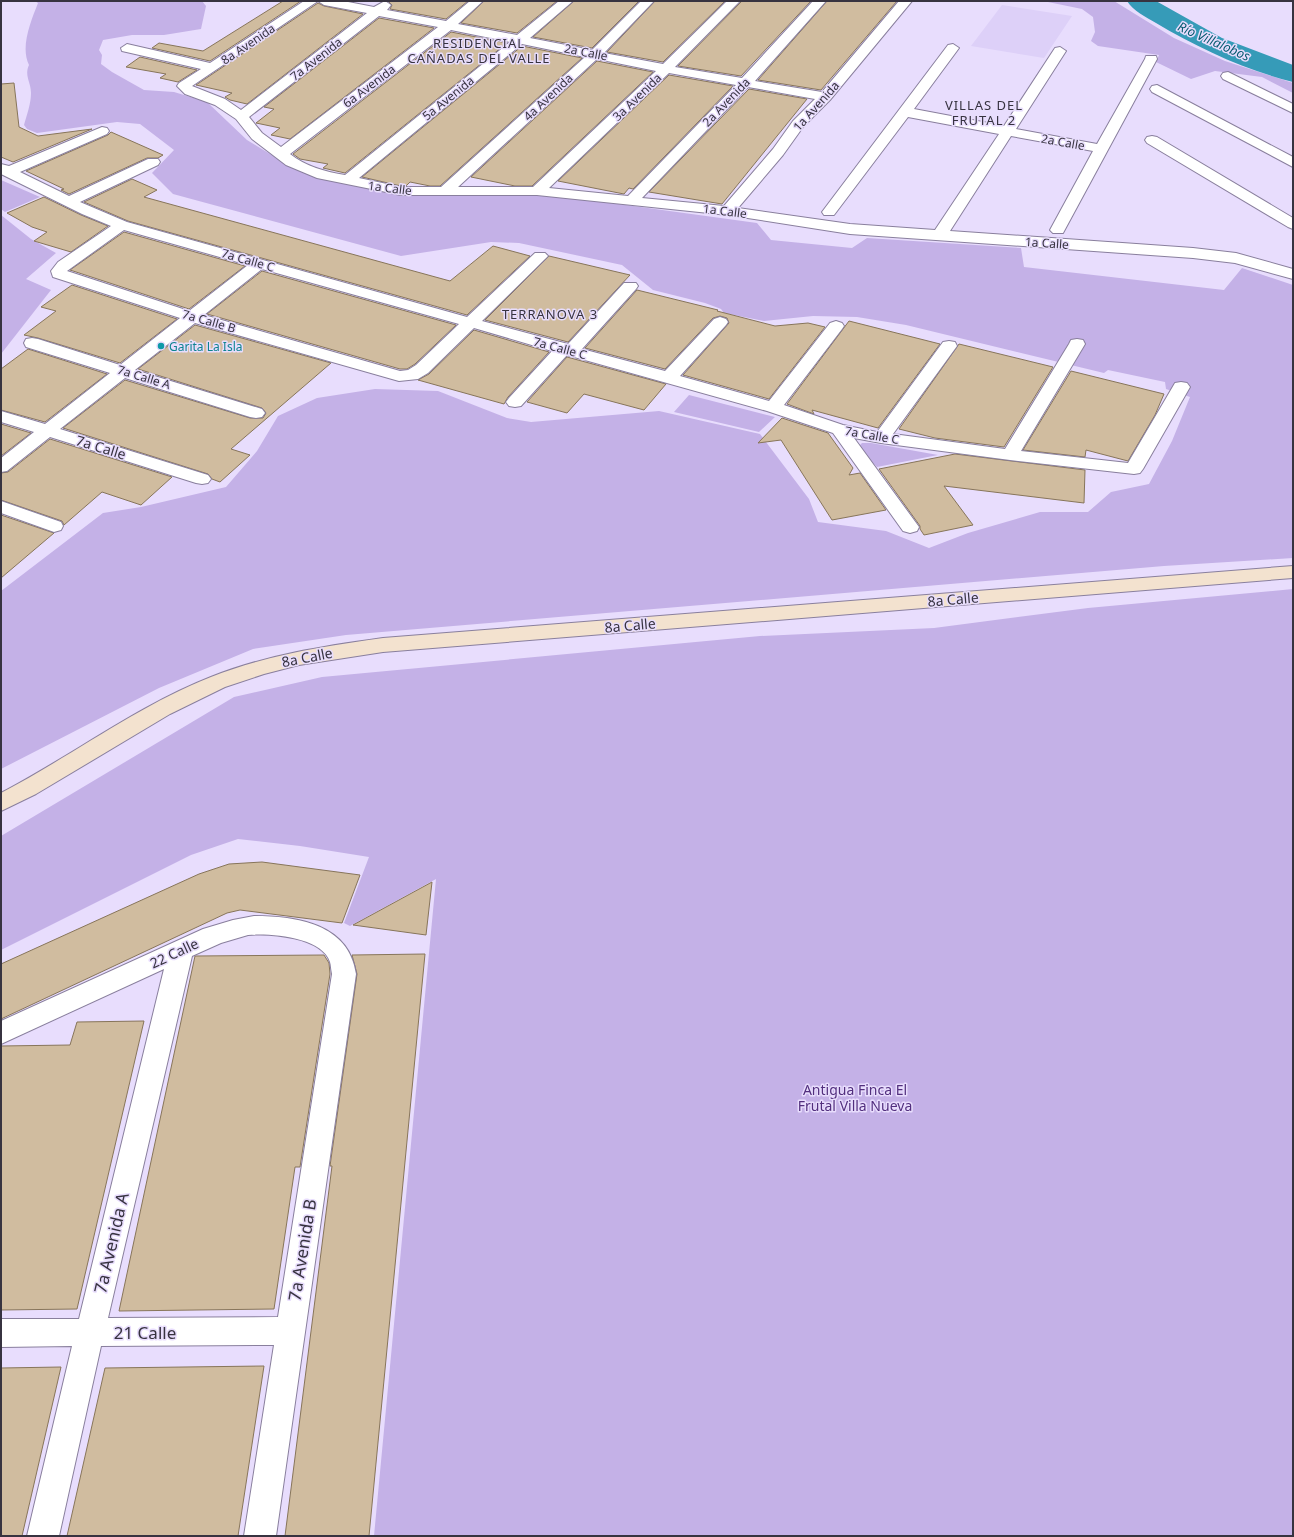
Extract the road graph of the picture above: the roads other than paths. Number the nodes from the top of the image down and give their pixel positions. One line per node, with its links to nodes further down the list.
1 (312, 1): 18 (street, 8a Avenida)
2 (324, 1): 10 (street, 2a Calle)
3 (390, 1): 10 (street, 7a Avenida)
4 (477, 1): 11 (street, 6a Avenida)
5 (567, 1): 12 (street, 5a Avenida)
6 (648, 1): 16 (street, 4a Avenida)
7 (734, 1): 19 (street, 3a Avenida)
8 (820, 1): 21 (street, 2a Avenida)
9 (906, 1): 24 (street, 1a Avenida)
10 (378, 10): 11 (street, 2a Calle); 27 (street, 7a Avenida)
11 (449, 25): 12 (street, 2a Calle); 32 (street, 6a Avenida)
12 (520, 40): 16 (street, 2a Calle); 36 (street, 5a Avenida)
13 (127, 48): 18 (street)
14 (953, 48): 26 (street)
15 (1060, 51): 29 (street)
16 (595, 54): 19 (street, 2a Calle); 37 (street, 4a Avenida)
17 (1151, 59): 31 (street)
18 (212, 68): 22 (street, 8a Avenida)
19 (667, 69): 21 (street, 2a Calle); 38 (street, 3a Avenida)
20 (1228, 76): 25 (street)
21 (746, 82): 24 (street, 2a Calle); 40 (street, 2a Avenida)
22 (184, 86): 27 (street, 1a Calle)
23 (1157, 89): 34 (street)
24 (825, 97): 41 (street, 1a Avenida)
25 (1293, 109)
26 (906, 112): 29 (street, 2a Calle); 42 (street)
27 (242, 116): 32 (street, 1a Calle)
28 (102, 131): 35 (street)
29 (1006, 132): 31 (street, 2a Calle); 46 (street)
30 (1152, 140): 43 (street)
31 (1102, 149): 45 (street)
32 (280, 155): 36 (street, 1a Calle)
33 (153, 162): 39 (street)
34 (1293, 163)
35 (5, 170): 39 (street, 7a Calle C)
36 (347, 181): 37 (street, 1a Calle)
37 (445, 191): 38 (street, 1a Calle)
38 (537, 191): 40 (street, 1a Calle)
39 (68, 202): 44 (street, 7a Calle C)
40 (630, 202): 41 (street, 1a Calle)
41 (728, 211): 46 (street, 1a Calle)
42 (829, 212)
43 (1293, 224)
44 (122, 225): 48 (street, 7a Calle C); 51 (street, 7a Calle B)
45 (1058, 230)
46 (939, 236): 49 (street, 1a Calle)
47 (540, 256): 53 (street)
48 (260, 263): 51 (street); 53 (street, 7a Calle C)
49 (1293, 274)
50 (630, 286): 58 (street)
51 (193, 317): 53 (street, 7a Calle B); 59 (street)
52 (720, 322): 60 (street)
53 (469, 323): 58 (street, 7a Calle C)
54 (836, 326): 63 (street)
55 (32, 343): 59 (street, 7a Calle A)
56 (1077, 344): 69 (street)
57 (949, 346): 68 (street)
58 (567, 350): 60 (street, 7a Calle C); 62 (street)
59 (125, 371): 64 (street, 7a Calle A); 67 (street)
60 (668, 378): 63 (street, 7a Calle C)
61 (1181, 387): 69 (street, 7a Calle C)
62 (515, 402)
63 (773, 407): 66 (street, 7a Calle C)
64 (256, 412)
65 (1, 416): 67 (street, 7a Calle)
66 (839, 429): 68 (street, 7a Calle C); 74 (street)
67 (47, 430): 70 (street); 71 (street, 7a Calle)
68 (881, 438): 69 (street, 7a Calle C)
69 (1010, 455)
70 (1, 467)
71 (202, 479)
72 (1, 507): 73 (street)
73 (54, 526)
74 (910, 527)
75 (1293, 572): 76 (main road, 8a Calle)
76 (1, 803)
77 (181, 950): 78 (street, 22 Calle); 79 (street, 22 Calle); 82 (street, 7a Avenida A)
78 (344, 965): 80 (street, 7a Avenida B)
79 (1, 1033)
80 (290, 1331): 82 (street, 21 Calle); 84 (street, 7a Avenida B)
81 (1, 1332): 82 (street, 21 Calle)
82 (90, 1332): 83 (street, 7a Avenida A)
83 (43, 1536)
84 (260, 1536)

